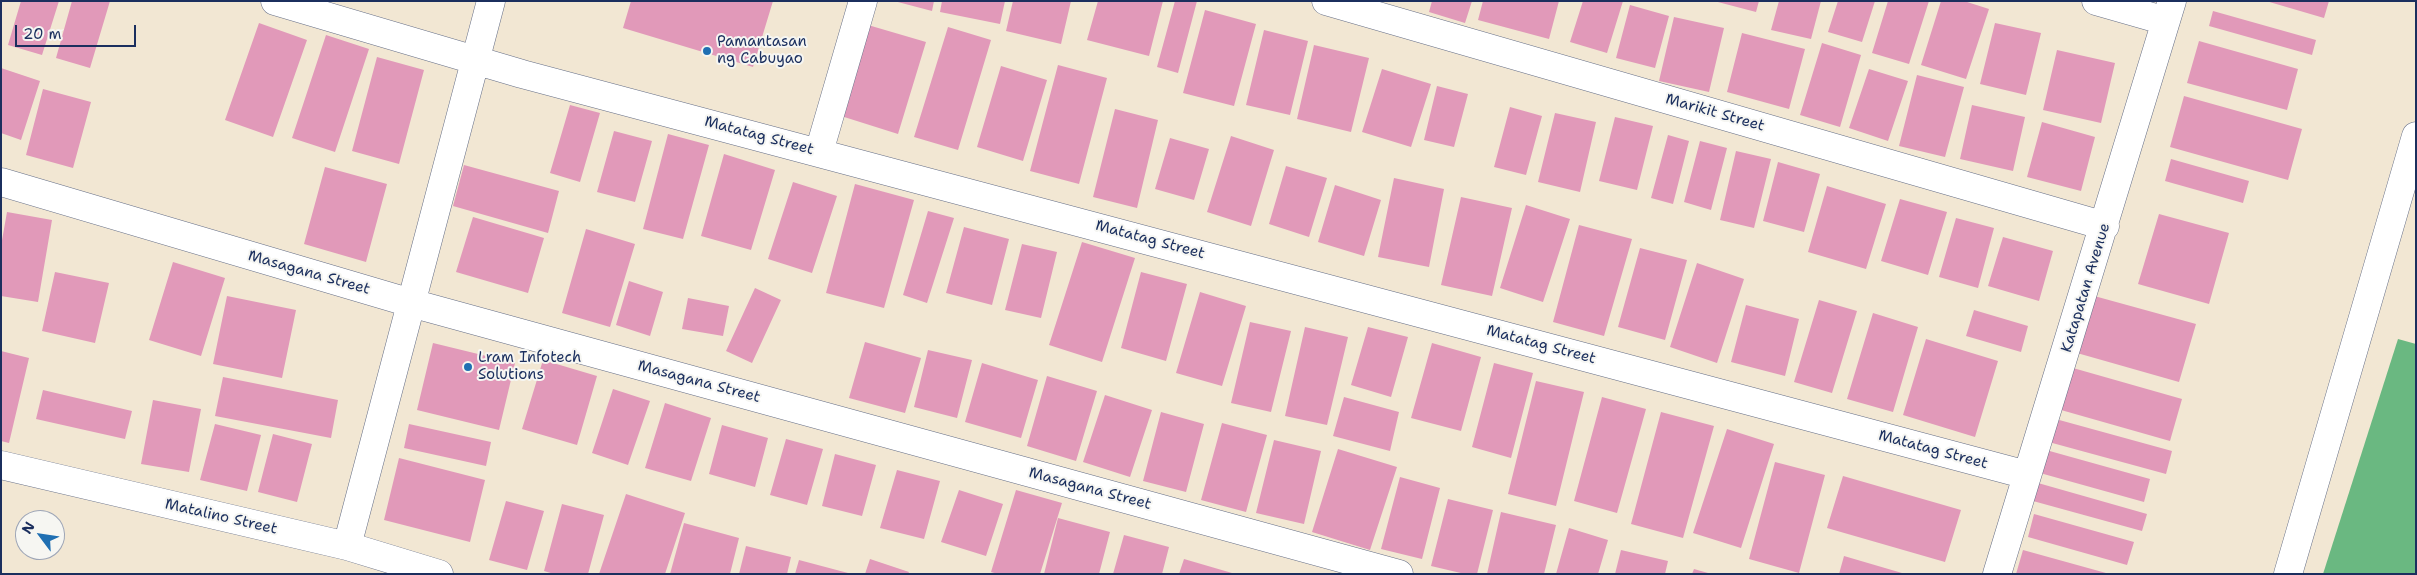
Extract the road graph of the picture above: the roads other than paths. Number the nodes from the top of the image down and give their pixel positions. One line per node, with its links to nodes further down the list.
1 (275, 1): 7 (street, Matatag Street)
2 (491, 1): 7 (street)
3 (863, 1): 9 (street)
4 (1326, 1): 11 (street, Marikit Street)
5 (2096, 1): 6 (street)
6 (2169, 11): 11 (street, Katapatan Avenue)
7 (476, 60): 9 (street, Matatag Street); 12 (street)
8 (2416, 136): 19 (street)
9 (819, 152): 14 (street, Matatag Street)
10 (1, 182): 12 (street, Masagana Street)
11 (2105, 226): 14 (street, Katapatan Avenue)
12 (411, 303): 15 (street); 17 (street, Masagana Street)
13 (1, 465): 15 (street, Matalino Street)
14 (2027, 475): 18 (street, Katapatan Avenue)
15 (347, 546): 16 (street, Matalino Street)
16 (439, 574)
17 (1399, 574)
18 (1997, 574)
19 (2288, 574)

